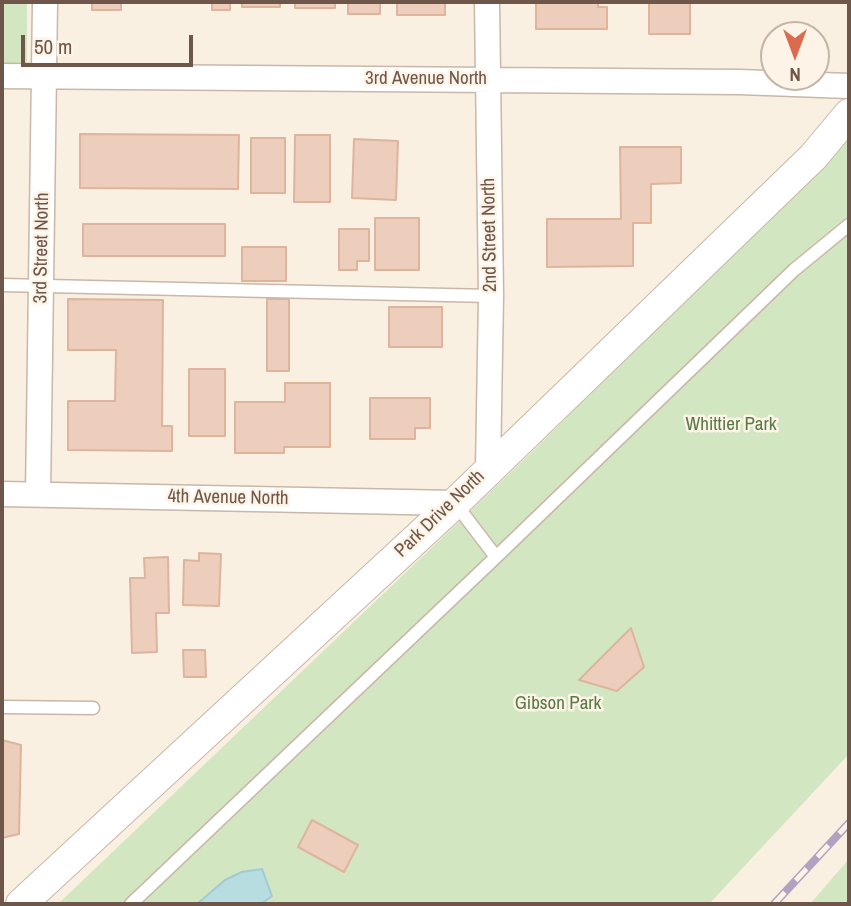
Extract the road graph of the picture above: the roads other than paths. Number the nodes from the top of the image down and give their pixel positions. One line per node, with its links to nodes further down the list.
1 (45, 2): 4 (street, 3rd Street North)
2 (487, 2): 5 (street, 2nd Street North)
3 (2, 76): 4 (street, 3rd Avenue North)
4 (45, 76): 5 (street, 3rd Avenue North); 10 (street, 3rd Street North)
5 (487, 80): 6 (street, 3rd Avenue North); 11 (street, 2nd Street North)
6 (849, 86)
7 (849, 114): 12 (street, Park Drive North)
8 (849, 225): 16 (lane)
9 (2, 285): 10 (lane)
10 (41, 285): 11 (lane); 14 (street, 3rd Street North)
11 (491, 296): 12 (street, 2nd Street North)
12 (488, 468): 15 (street, Park Drive North)
13 (2, 494): 14 (street, 4th Avenue North)
14 (38, 494): 15 (street, 4th Avenue North)
15 (455, 503): 16 (lane); 19 (street, Park Drive North)
16 (496, 557): 20 (lane)
17 (2, 707): 18 (lane)
18 (93, 708)
19 (21, 904)
20 (131, 904)

